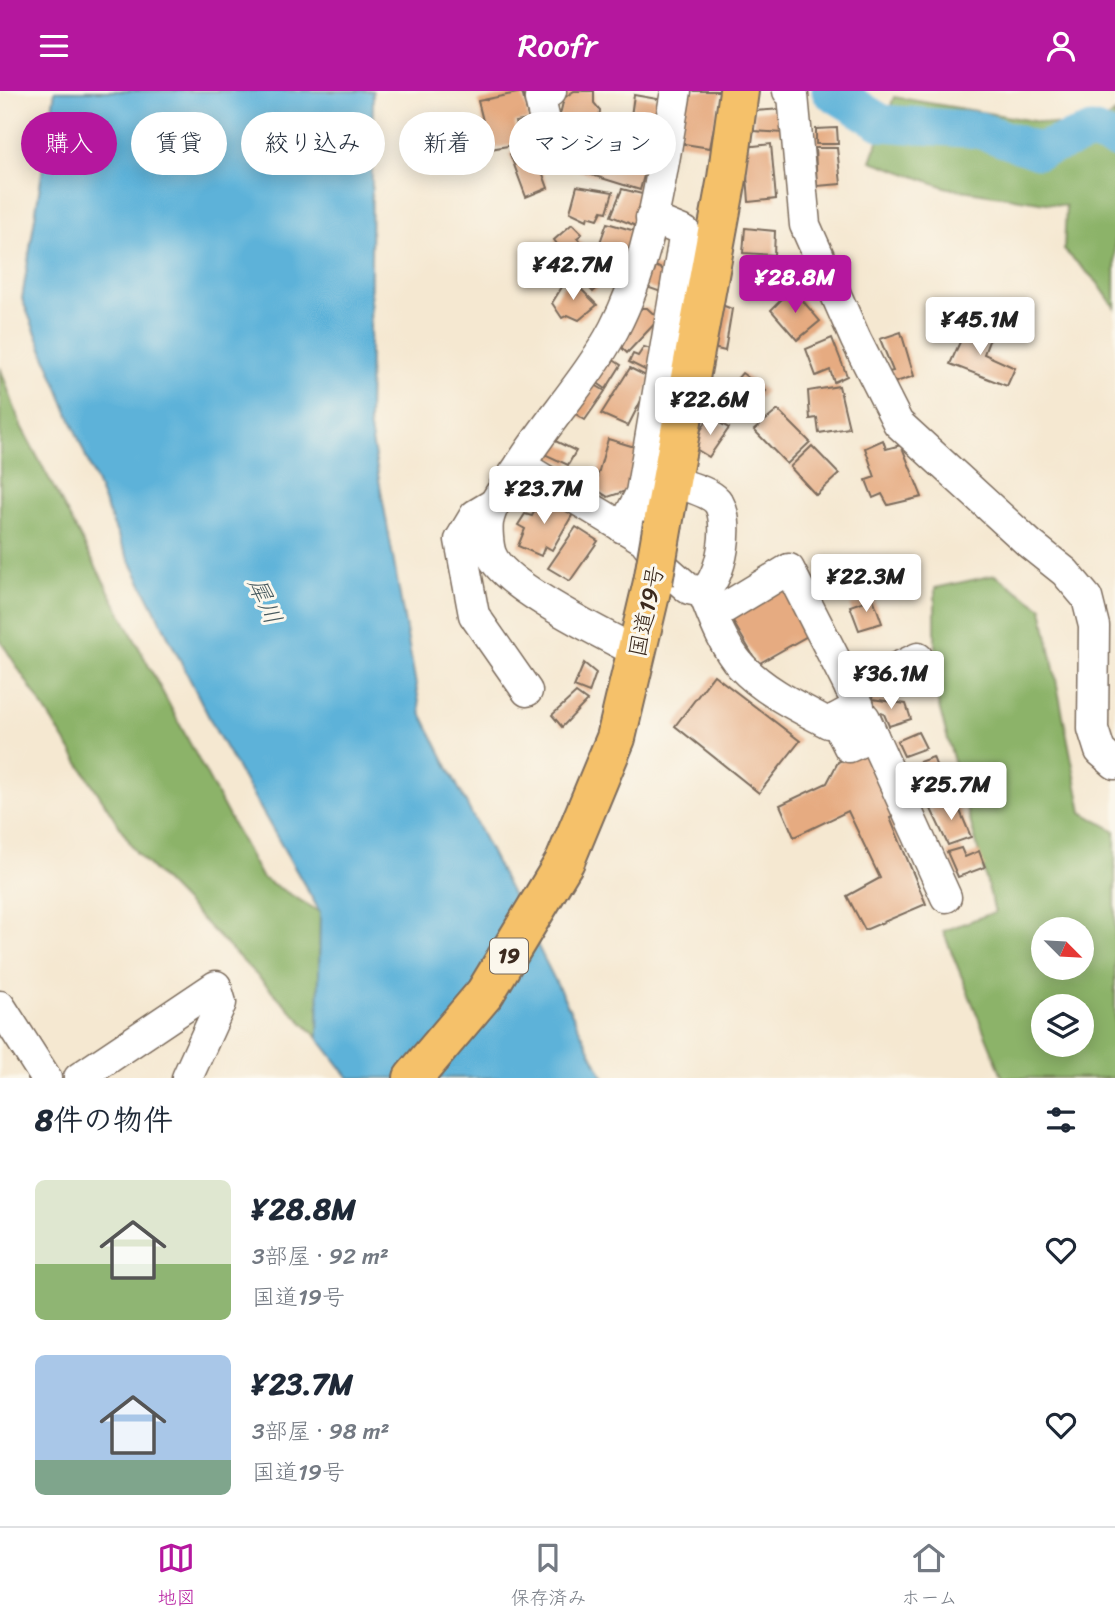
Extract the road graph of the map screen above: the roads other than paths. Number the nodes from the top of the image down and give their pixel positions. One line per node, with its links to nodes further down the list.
1 (551, 91): 5 (street)
2 (676, 91): 6 (street)
3 (739, 91): 8 (highway, 国道19号 / 19)
4 (788, 91): 16 (street)
5 (543, 112)
6 (651, 218): 7 (street); 10 (street)
7 (520, 465): 9 (street); 10 (street)
8 (672, 481): 11 (street); 12 (highway, 国道19号 / 19, bridge)
9 (495, 503): 12 (street); 14 (street)
10 (623, 528): 11 (street)
11 (708, 604): 15 (street); 15 (street)
12 (637, 652): 22 (highway, 国道19号 / 19)
13 (918, 658): 15 (street)
14 (527, 691)
15 (848, 705): 17 (street)
16 (1115, 764)
17 (946, 897)
18 (0, 1006): 19 (street)
19 (46, 1078)
20 (79, 1078): 21 (street)
21 (187, 1078)
22 (413, 1078)

